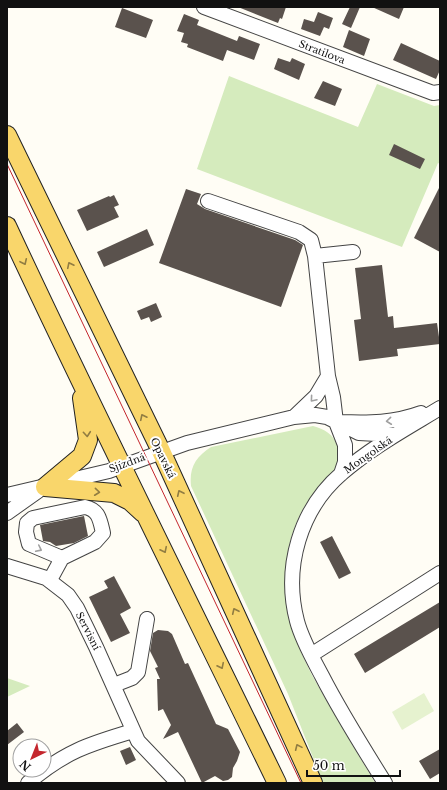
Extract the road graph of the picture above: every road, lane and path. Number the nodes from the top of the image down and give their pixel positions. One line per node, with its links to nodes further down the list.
1 (204, 7): 2 (street, Stratilova)
2 (440, 92)
3 (7, 135): 14 (main road, Opavská, one-way to 3)
4 (208, 201): 7 (street)
5 (7, 226): 9 (main road, one-way to 9)
6 (353, 252): 7 (street)
7 (314, 256): 8 (street)
8 (328, 376): 11 (street, one-way to 11); 12 (street)
9 (80, 382): 15 (main road); 17 (main road, one-way to 17)
10 (440, 407): 12 (street, one-way to 12); 13 (street, Mongolská)
11 (294, 417): 12 (street, Sjízdná); 14 (street, Sjízdná)
12 (336, 422): 13 (street); 16 (street)
13 (396, 435): 16 (street, Mongolská)
14 (161, 451): 15 (street, Sjízdná); 32 (main road, Opavská, one-way to 14)
15 (121, 465): 17 (street, Sjízdná); 20 (main road)
16 (341, 474): 26 (street, Mongolská)
17 (45, 486): 18 (street, Sjízdná); 19 (street); 20 (main road, one-way to 20)
18 (7, 495)
19 (7, 513)
20 (150, 521): 31 (main road, one-way to 31)
21 (62, 558): 21 (street, one-way to 21); 24 (street)
22 (7, 566): 24 (street, Servisní)
23 (440, 573): 26 (street)
24 (50, 580): 27 (street, Servisní)
25 (147, 619): 27 (street)
26 (311, 655): 33 (street, Mongolská)
27 (114, 685): 28 (street, Servisní)
28 (133, 731): 29 (street); 30 (street, Servisní)
29 (28, 783)
30 (178, 783)
31 (277, 783)
32 (313, 783)
33 (385, 783)

